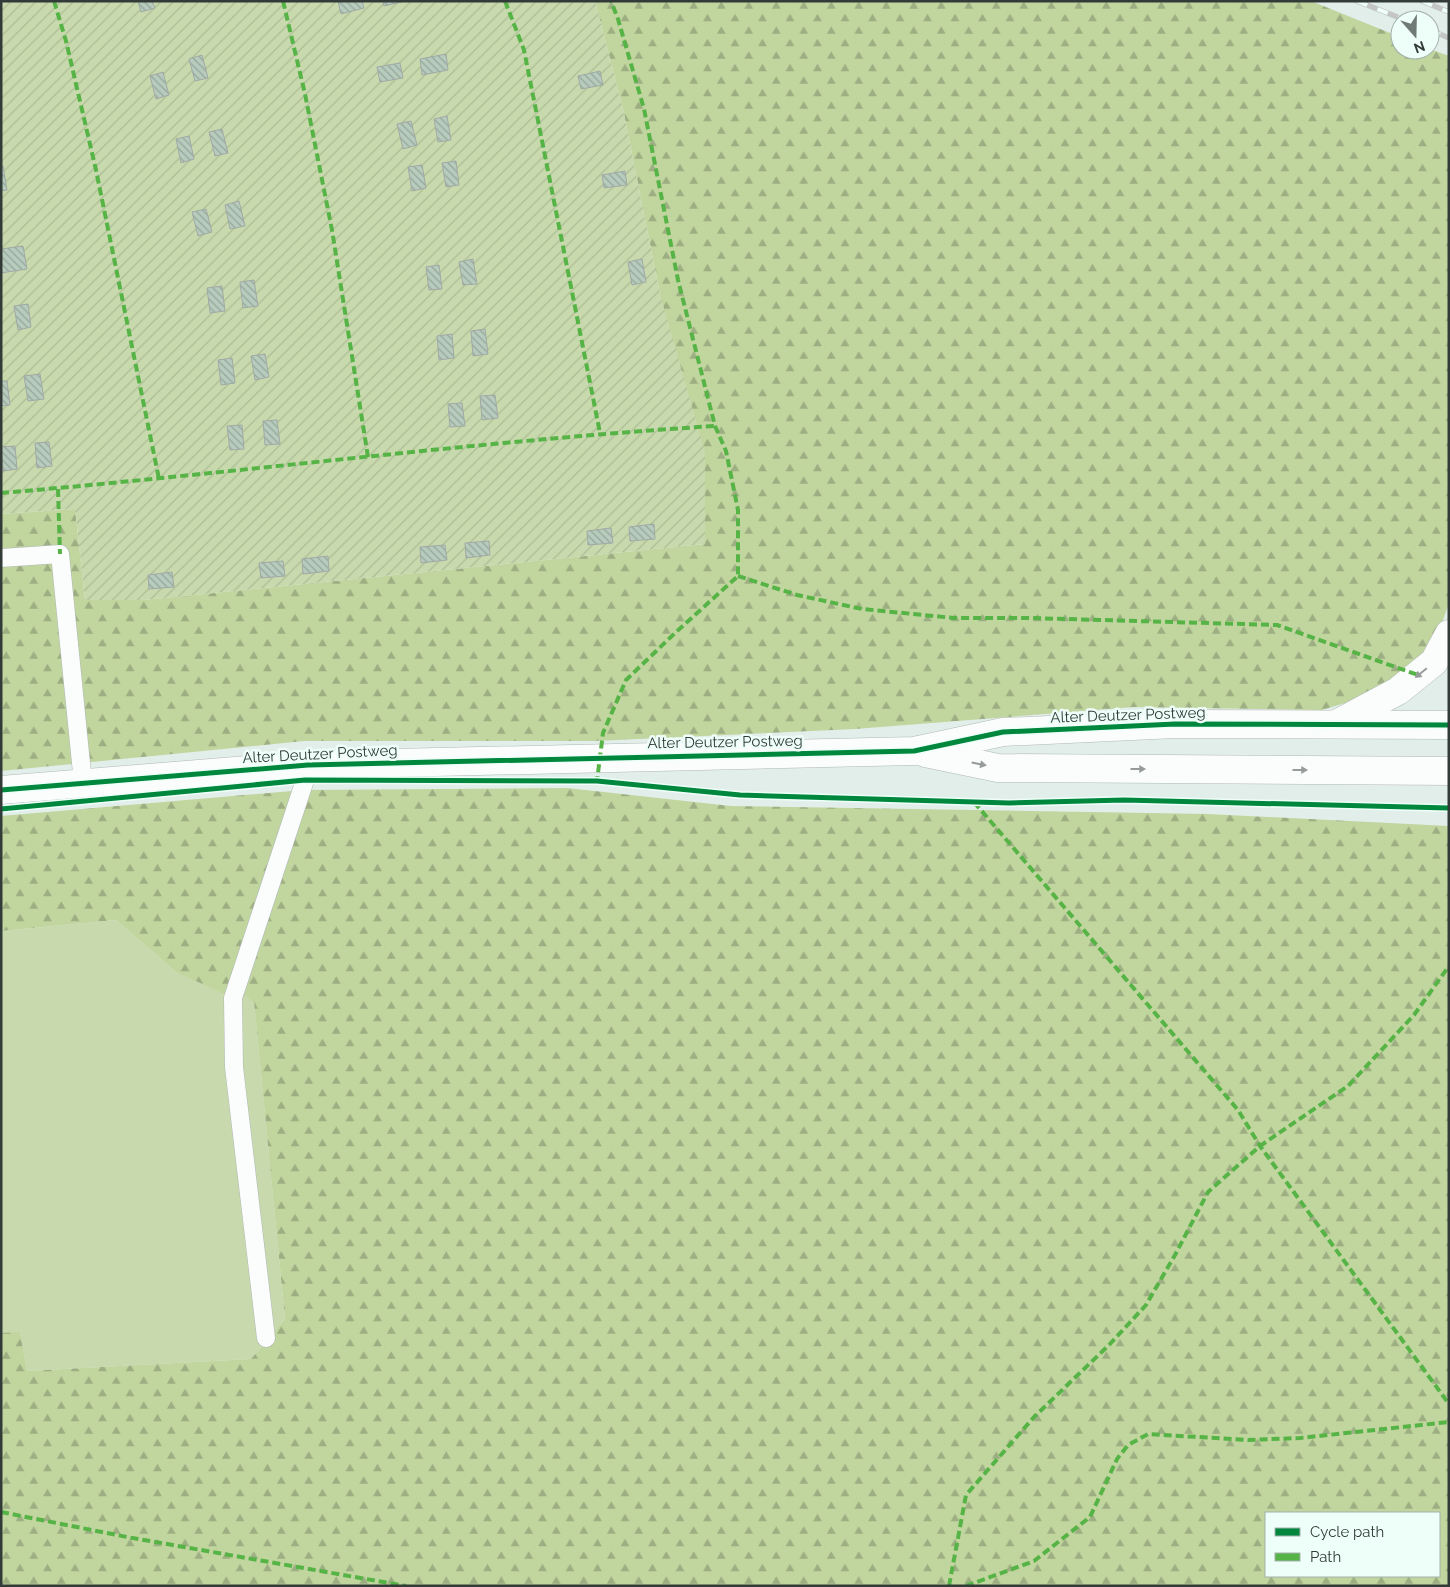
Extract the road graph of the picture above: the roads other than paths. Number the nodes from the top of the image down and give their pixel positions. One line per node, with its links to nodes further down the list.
1 (1, 558): 10 (lane)
2 (1449, 634): 3 (street, one-way to 3)
3 (1334, 725): 4 (street, Alter Deutzer Postweg); 5 (street, Alter Deutzer Postweg)
4 (1449, 725)
5 (914, 750): 7 (street, Alter Deutzer Postweg); 8 (street, Alter Deutzer Postweg, one-way to 8)
6 (1449, 759): 8 (street)
7 (308, 764): 10 (street, Alter Deutzer Postweg); 12 (lane)
8 (1418, 771): 9 (street, Alter Deutzer Postweg)
9 (1449, 771)
10 (83, 783): 11 (street, Alter Deutzer Postweg)
11 (1, 790)
12 (266, 1338)

